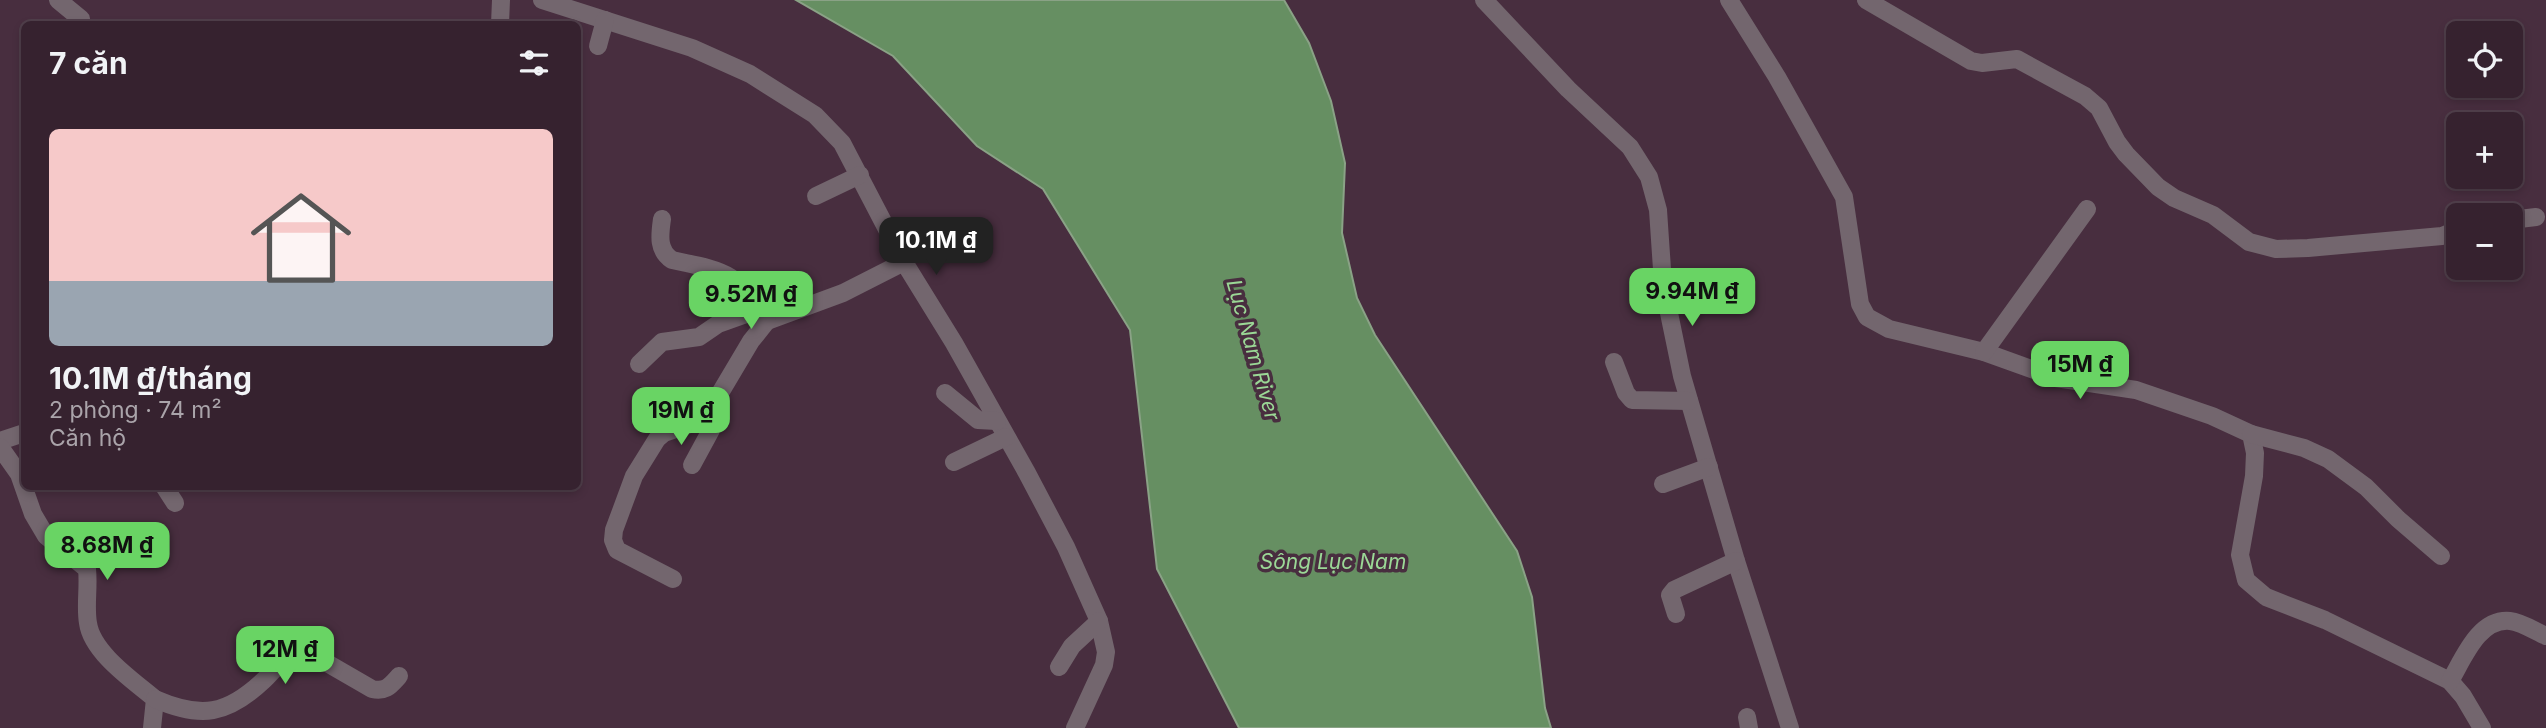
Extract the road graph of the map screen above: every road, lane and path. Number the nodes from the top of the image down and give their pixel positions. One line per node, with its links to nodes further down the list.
1 (58, 0): 7 (street)
2 (501, 0): 9 (street)
3 (542, 0): 8 (street)
4 (1484, 0): 24 (street)
5 (1729, 0): 20 (street)
6 (1866, 0): 17 (street)
7 (81, 19)
8 (605, 20): 10 (street); 11 (street)
9 (500, 21)
10 (598, 46)
11 (860, 175): 12 (street); 18 (street)
12 (816, 196)
13 (2087, 209): 20 (street)
14 (2536, 217): 16 (street)
15 (662, 219): 19 (street)
16 (2523, 219)
17 (2446, 234)
18 (904, 262): 19 (street); 26 (street)
19 (764, 315): 22 (street); 25 (street)
20 (1984, 352): 28 (street)
21 (1614, 362): 24 (street)
22 (639, 363)
23 (945, 393): 26 (street)
24 (1689, 401): 33 (street)
25 (704, 416): 32 (street); 41 (street)
26 (1001, 429): 31 (street); 43 (street)
27 (21, 434): 29 (street)
28 (2251, 435): 39 (street); 47 (street)
29 (0, 441)
30 (0, 447): 34 (street)
31 (954, 462)
32 (692, 465)
33 (1709, 467): 35 (street); 40 (street)
34 (21, 480)
35 (1663, 484)
36 (25, 490): 48 (street)
37 (167, 490): 38 (street)
38 (176, 503)
39 (2441, 556)
40 (1736, 561): 42 (street); 51 (street)
41 (673, 579)
42 (1676, 614)
43 (1099, 621): 45 (street); 50 (street)
44 (2546, 636): 47 (street)
45 (1059, 667)
46 (399, 676): 48 (street)
47 (2450, 681): 52 (street)
48 (155, 699): 49 (street)
49 (152, 728)
50 (1075, 728)
51 (1790, 728)
52 (2482, 728)

